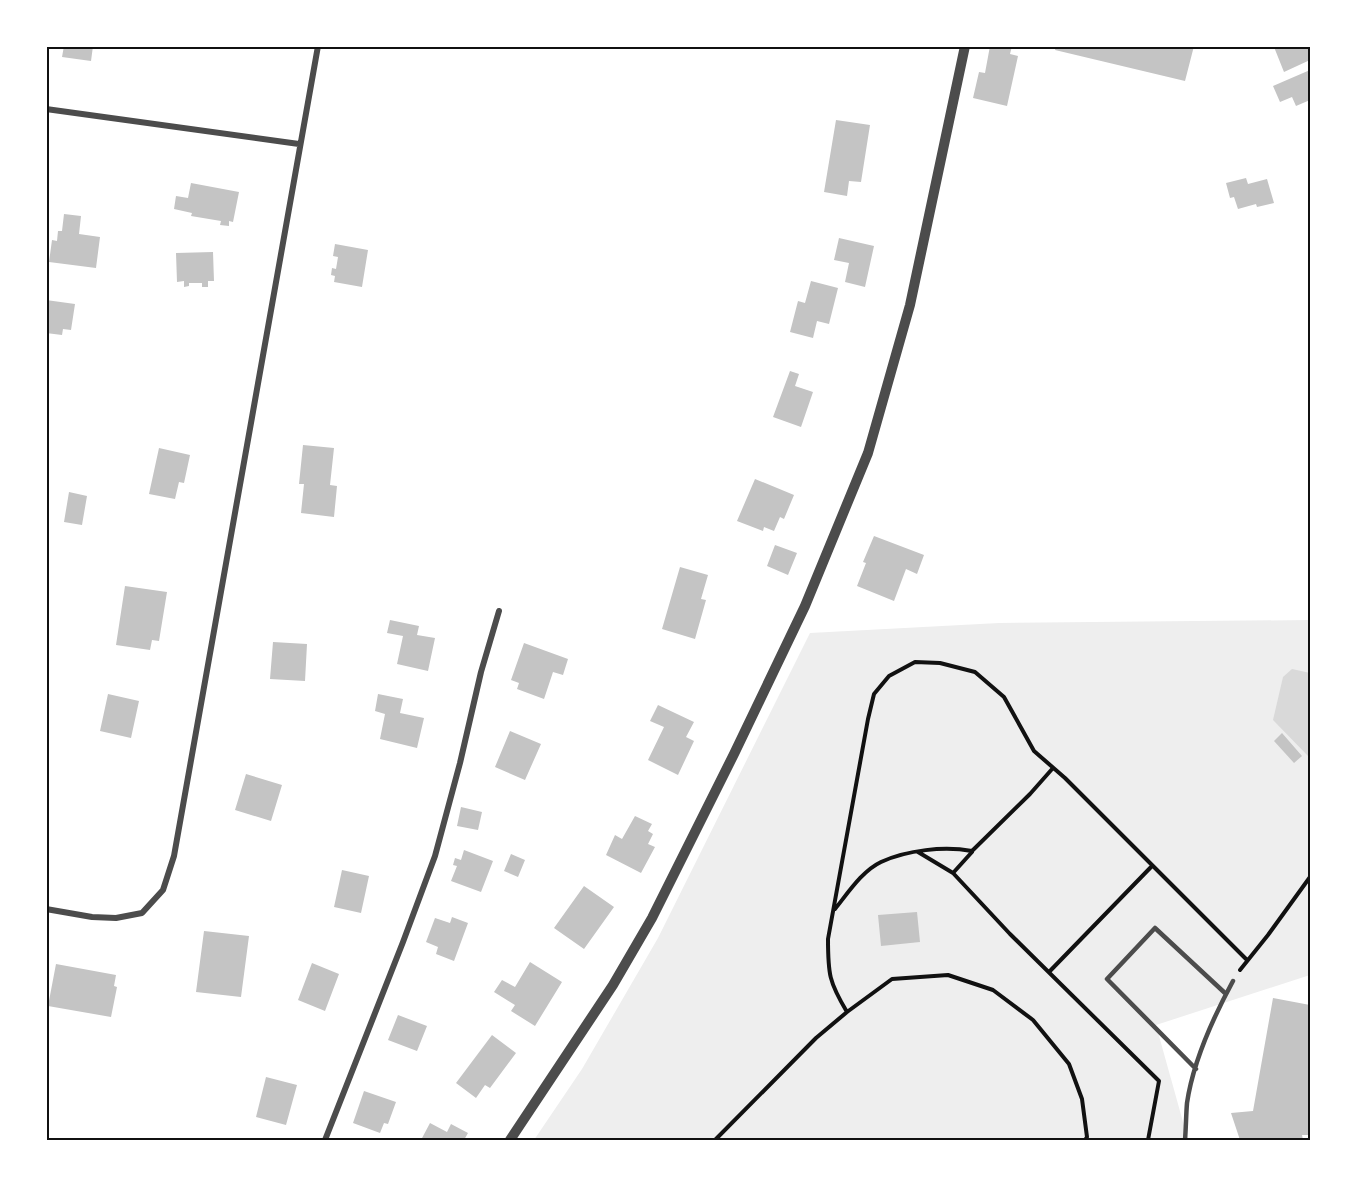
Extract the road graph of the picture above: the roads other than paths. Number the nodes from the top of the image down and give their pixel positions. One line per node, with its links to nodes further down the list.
1 (318, 46): 4 (street)
2 (965, 46): 11 (street)
3 (46, 109): 4 (street)
4 (299, 144): 6 (street)
5 (498, 610): 10 (street)
6 (46, 909)
7 (1233, 981): 8 (lane)
8 (1226, 994): 9 (lane); 9 (lane)
9 (1196, 1069): 12 (lane)
10 (325, 1140)
11 (510, 1140)
12 (1185, 1140)

